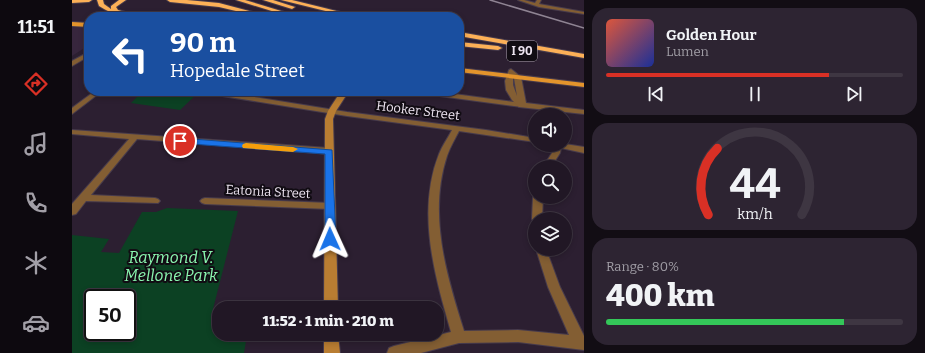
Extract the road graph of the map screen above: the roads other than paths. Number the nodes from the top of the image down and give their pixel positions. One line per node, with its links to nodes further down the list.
1 (89, 0): 9 (highway)
2 (123, 0): 13 (highway)
3 (170, 0): 14 (highway)
4 (205, 0): 15 (highway)
5 (239, 0): 16 (highway)
6 (266, 0): 17 (highway)
7 (284, 0): 18 (highway)
8 (520, 0): 10 (street)
9 (72, 1)
10 (537, 2): 19 (street)
11 (100, 3): 12 (highway)
12 (113, 12)
13 (118, 12)
14 (249, 12)
15 (250, 12)
16 (281, 12)
17 (313, 12)
18 (336, 12)
19 (584, 13)
20 (72, 23): 21 (main road)
21 (84, 23)
22 (464, 37): 24 (highway)
23 (464, 44): 26 (highway, I 90)
24 (584, 56)
25 (84, 57): 27 (street)
26 (584, 62)
27 (72, 64)
28 (464, 66): 30 (main road)
29 (464, 70): 30 (main road)
30 (512, 75): 31 (main road); 32 (main road); 37 (street)
31 (584, 80)
32 (584, 85)
33 (93, 96): 38 (street)
34 (234, 96): 39 (street, Hooker Street)
35 (342, 96): 39 (main road)
36 (454, 96): 37 (street)
37 (522, 105): 40 (street)
38 (72, 112)
39 (332, 112): 41 (street, Hooker Street); 47 (main road)
40 (584, 112)
41 (457, 128): 44 (street, Hooker Street); 55 (street)
42 (72, 132): 43 (street)
43 (135, 137): 47 (street); 48 (street)
44 (528, 139)
45 (572, 148): 46 (street)
46 (584, 150)
47 (329, 151): 51 (main road)
48 (83, 198): 49 (street); 52 (street)
49 (155, 201)
50 (205, 201): 51 (street, Eatonia Street)
51 (330, 206): 54 (main road)
52 (72, 211)
53 (543, 256): 57 (street)
54 (331, 301)
55 (459, 337): 57 (street); 59 (street)
56 (331, 341): 58 (main road)
57 (581, 342)
58 (332, 353)
59 (394, 353)

